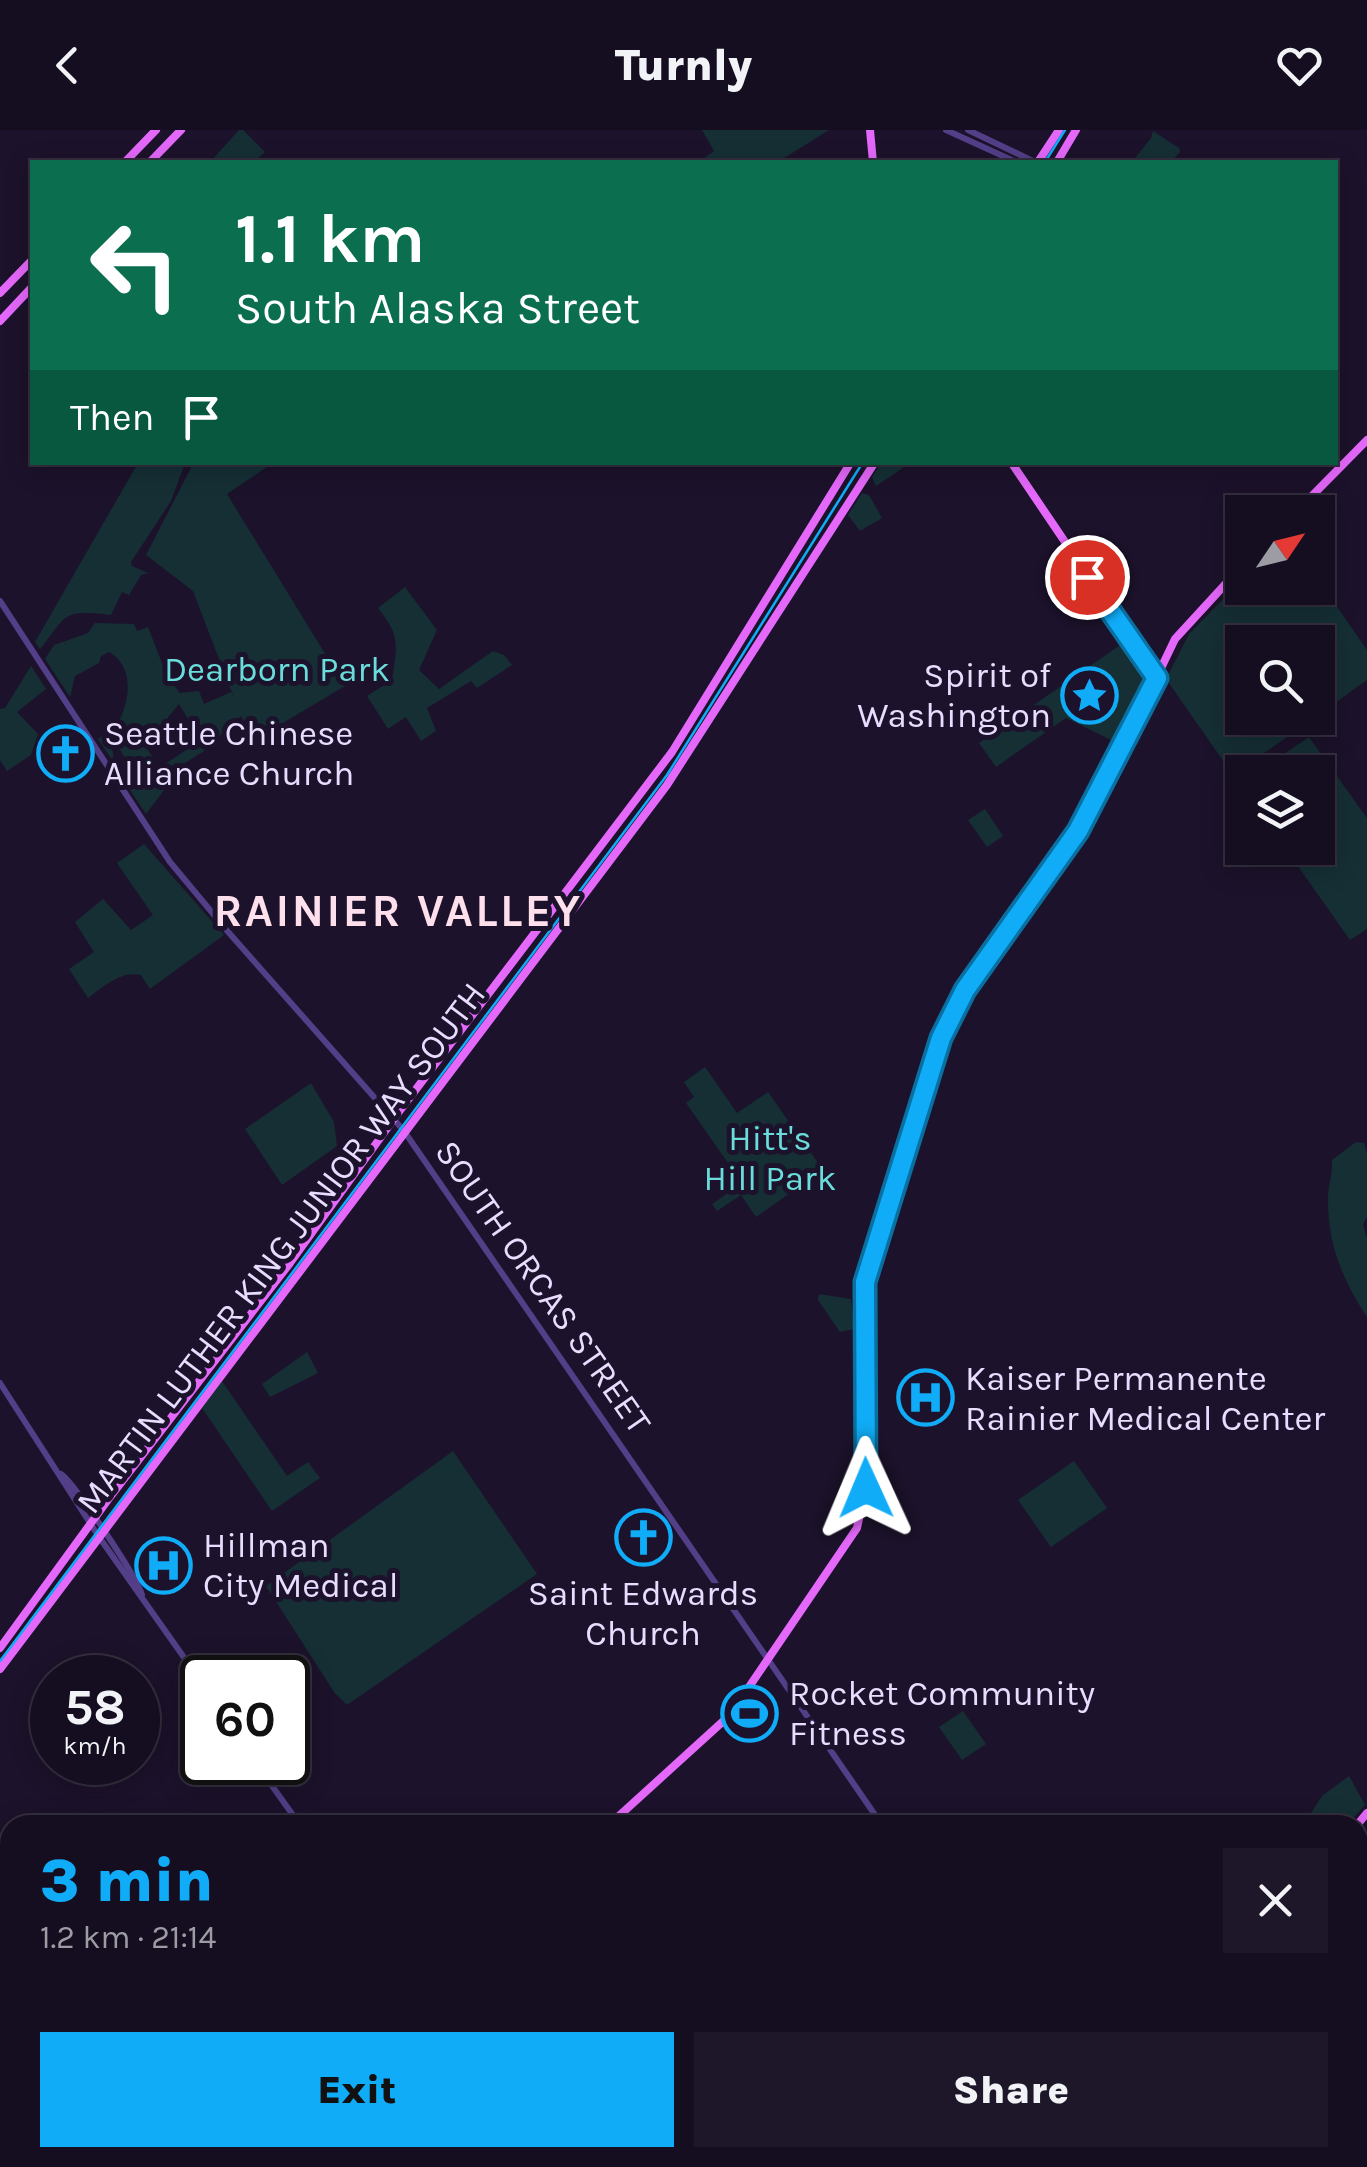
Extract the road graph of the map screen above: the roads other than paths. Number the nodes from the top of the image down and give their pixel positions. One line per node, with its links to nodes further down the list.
1 (156, 130): 8 (main road)
2 (181, 130): 9 (main road)
3 (870, 130): 10 (main road)
4 (946, 130): 11 (street)
5 (968, 130): 12 (street)
6 (1058, 130): 13 (main road)
7 (1076, 130): 14 (main road)
8 (127, 160)
9 (152, 160)
10 (873, 160)
11 (1012, 160)
12 (1032, 160)
13 (1037, 160)
14 (1058, 160)
15 (30, 262): 17 (main road)
16 (30, 289): 18 (main road)
17 (0, 293)
18 (0, 322)
19 (1367, 440): 23 (main road)
20 (848, 465): 27 (main road, MARTIN LUTHER KING JUNIOR WAY SOUTH)
21 (872, 465): 28 (main road, MARTIN LUTHER KING JUNIOR WAY SOUTH)
22 (1013, 465): 26 (main road)
23 (1313, 495)
24 (1225, 584): 26 (main road)
25 (0, 602): 27 (street, SOUTH ORCAS STREET)
26 (1157, 678): 34 (main road)
27 (394, 1118): 28 (street, SOUTH ORCAS STREET); 30 (main road, MARTIN LUTHER KING JUNIOR WAY SOUTH)
28 (404, 1131): 31 (main road, MARTIN LUTHER KING JUNIOR WAY SOUTH); 34 (street, SOUTH ORCAS STREET)
29 (0, 1383): 30 (street)
30 (93, 1520): 31 (street); 32 (main road, MARTIN LUTHER KING JUNIOR WAY SOUTH)
31 (101, 1534): 33 (street); 35 (main road, MARTIN LUTHER KING JUNIOR WAY SOUTH)
32 (0, 1648)
33 (182, 1655)
34 (769, 1660): 38 (main road); 39 (street, SOUTH ORCAS STREET)
35 (0, 1669)
36 (272, 1785): 37 (street)
37 (293, 1815)
38 (620, 1815)
39 (875, 1815)

